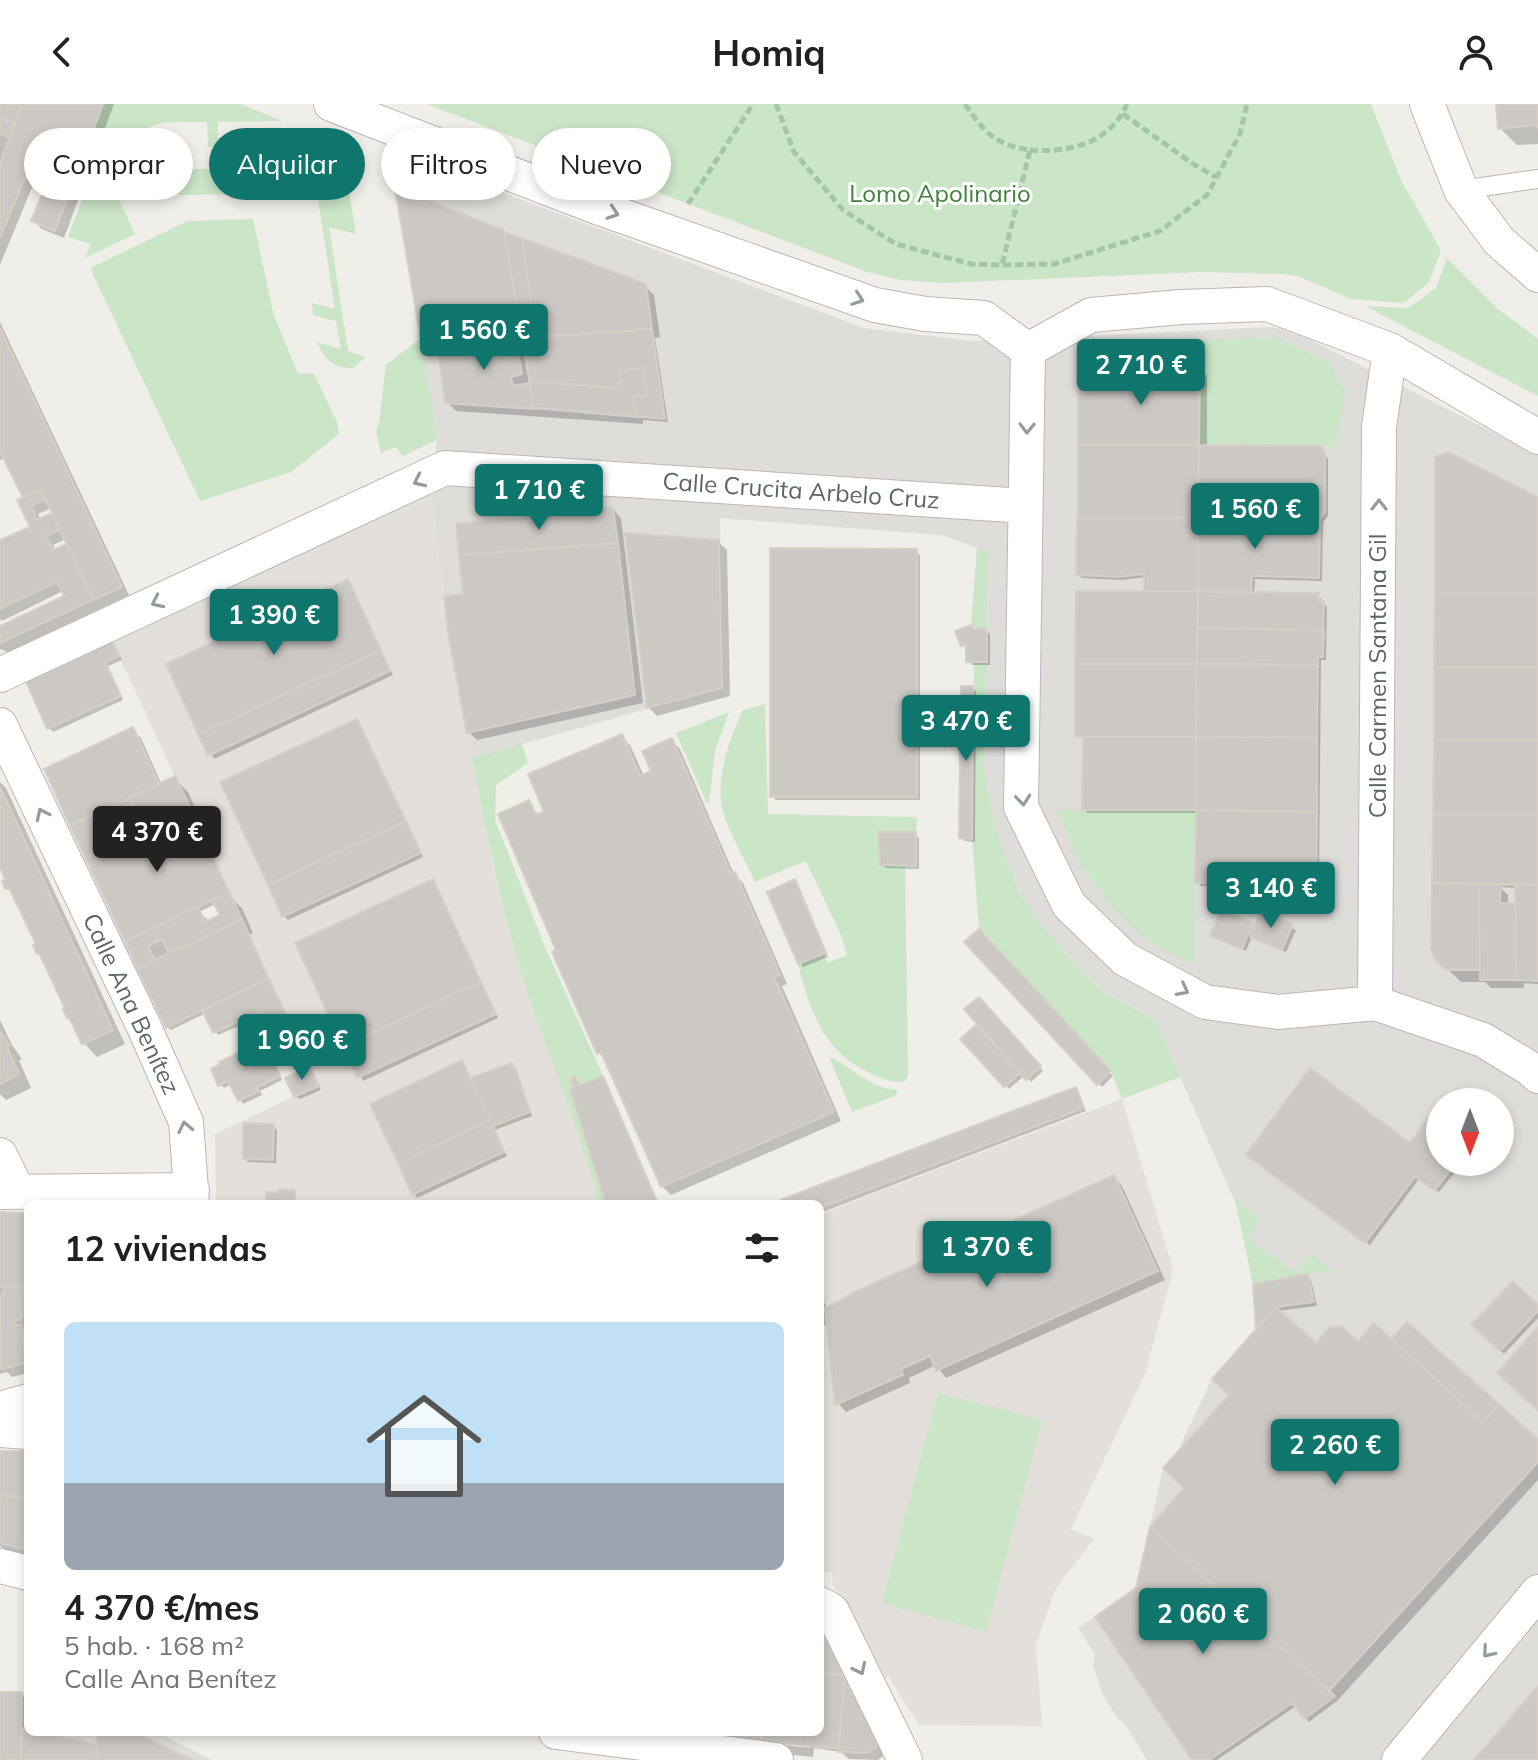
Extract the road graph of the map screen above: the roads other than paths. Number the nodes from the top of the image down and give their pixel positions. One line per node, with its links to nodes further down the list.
1 (331, 104): 6 (street, one-way to 6)
2 (1427, 104): 4 (street)
3 (1538, 179): 4 (lane)
4 (1461, 190): 5 (street)
5 (1538, 275)
6 (1028, 350): 7 (street); 9 (street, one-way to 9)
7 (1390, 350): 8 (street); 12 (street, Calle Carmen Santana Gil, one-way to 7)
8 (1538, 437)
9 (1025, 506): 10 (street, Calle Crucita Arbelo Cruz, one-way to 10); 12 (street, one-way to 12)
10 (0, 675)
11 (0, 725): 16 (street, Calle Ana Benítez, one-way to 11)
12 (1375, 1003): 13 (street)
13 (1535, 1069)
14 (0, 1155): 15 (street)
15 (9, 1192): 16 (street)
16 (192, 1197)
17 (24, 1402): 18 (street)
18 (0, 1409)
19 (0, 1430): 20 (street)
20 (24, 1432)
21 (0, 1566): 22 (street)
22 (24, 1572)
23 (1538, 1592): 28 (street, one-way to 28)
24 (824, 1606): 27 (street, one-way to 27)
25 (587, 1736): 26 (street)
26 (776, 1760)
27 (905, 1760)
28 (1399, 1760)

